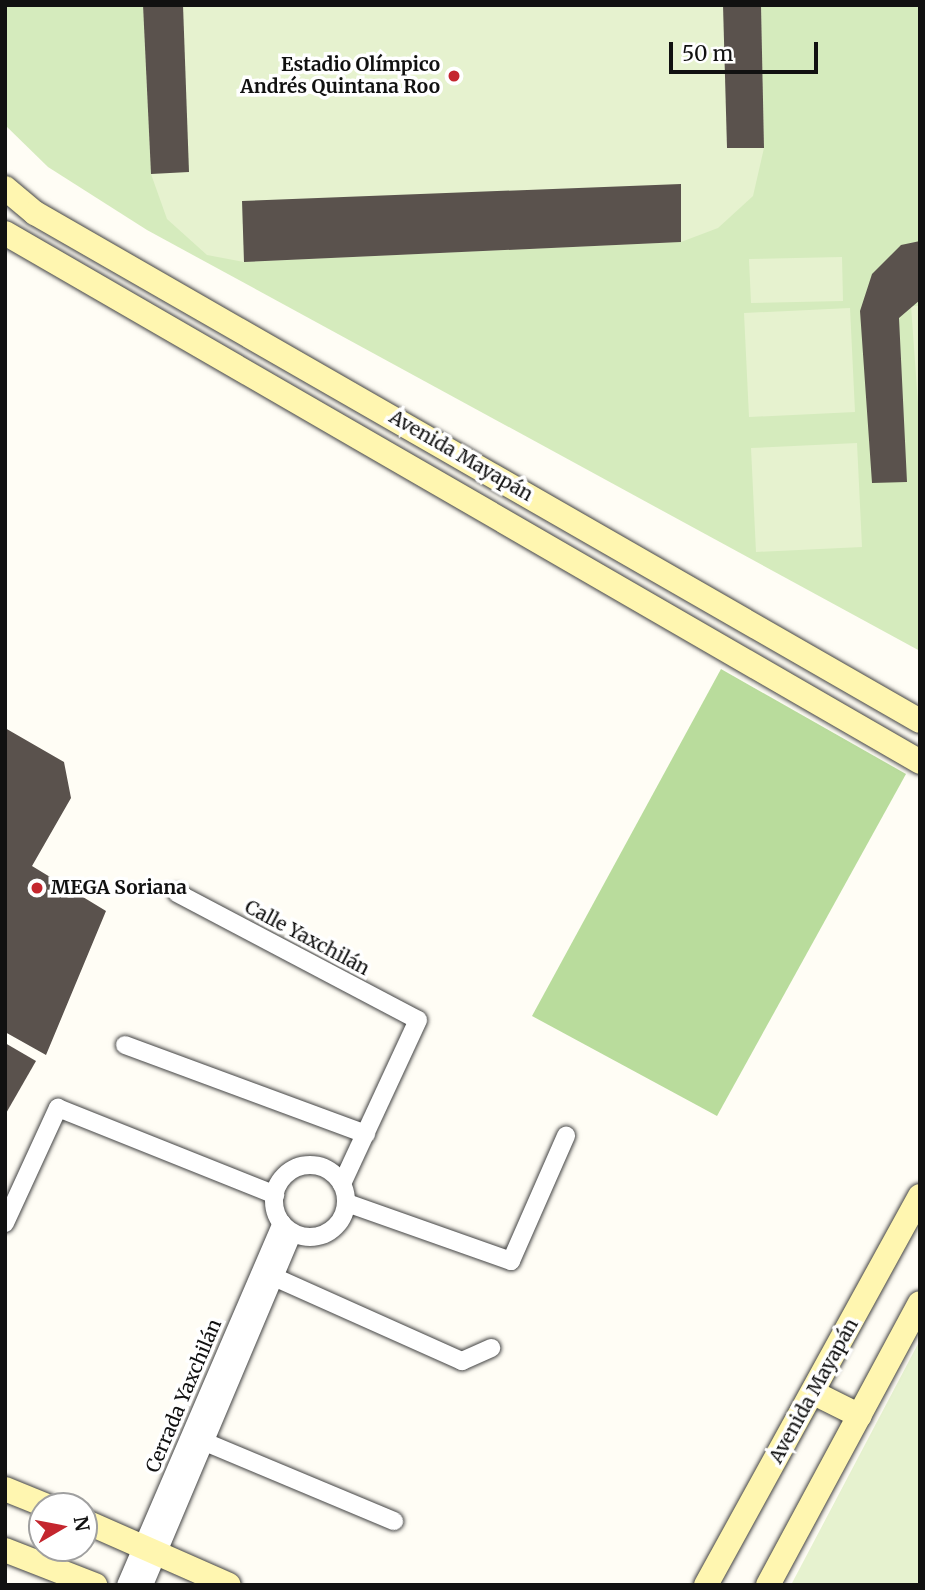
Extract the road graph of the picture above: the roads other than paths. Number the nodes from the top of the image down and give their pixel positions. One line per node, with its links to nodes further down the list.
1 (5, 188): 3 (street, Avenida Mayapán)
2 (5, 233): 4 (street, Avenida Mayapán)
3 (504, 481): 4 (street); 5 (street, Avenida Mayapán)
4 (487, 512): 6 (street, Avenida Mayapán)
5 (920, 721)
6 (920, 762)
7 (177, 894): 9 (street, Calle Yaxchilán)
8 (125, 1045): 9 (street)
9 (366, 1135): 11 (street)
10 (566, 1136): 14 (street)
11 (342, 1184): 12 (street); 14 (street)
12 (275, 1195): 15 (street); 16 (street)
13 (920, 1196): 20 (street, Avenida Mayapán)
14 (346, 1203): 16 (street)
15 (5, 1223)
16 (287, 1228): 17 (street, Cerrada Yaxchilán); 27 (street, Cerrada Yaxchilán)
17 (274, 1277): 19 (street); 22 (street, Cerrada Yaxchilán)
18 (920, 1303): 21 (street)
19 (491, 1348)
20 (814, 1393): 21 (street); 33 (street, Avenida Mayapán)
21 (860, 1416): 34 (street)
22 (205, 1442): 25 (street); 27 (street, Cerrada Yaxchilán)
23 (5, 1489): 24 (street)
24 (28, 1498)
25 (394, 1521)
26 (98, 1527): 27 (street)
27 (151, 1548): 30 (street, Cerrada Yaxchilán); 31 (street, Cerrada Yaxchilán); 32 (street)
28 (5, 1550): 29 (street)
29 (95, 1585)
30 (126, 1585)
31 (144, 1585)
32 (229, 1585)
33 (706, 1585)
34 (768, 1585)

